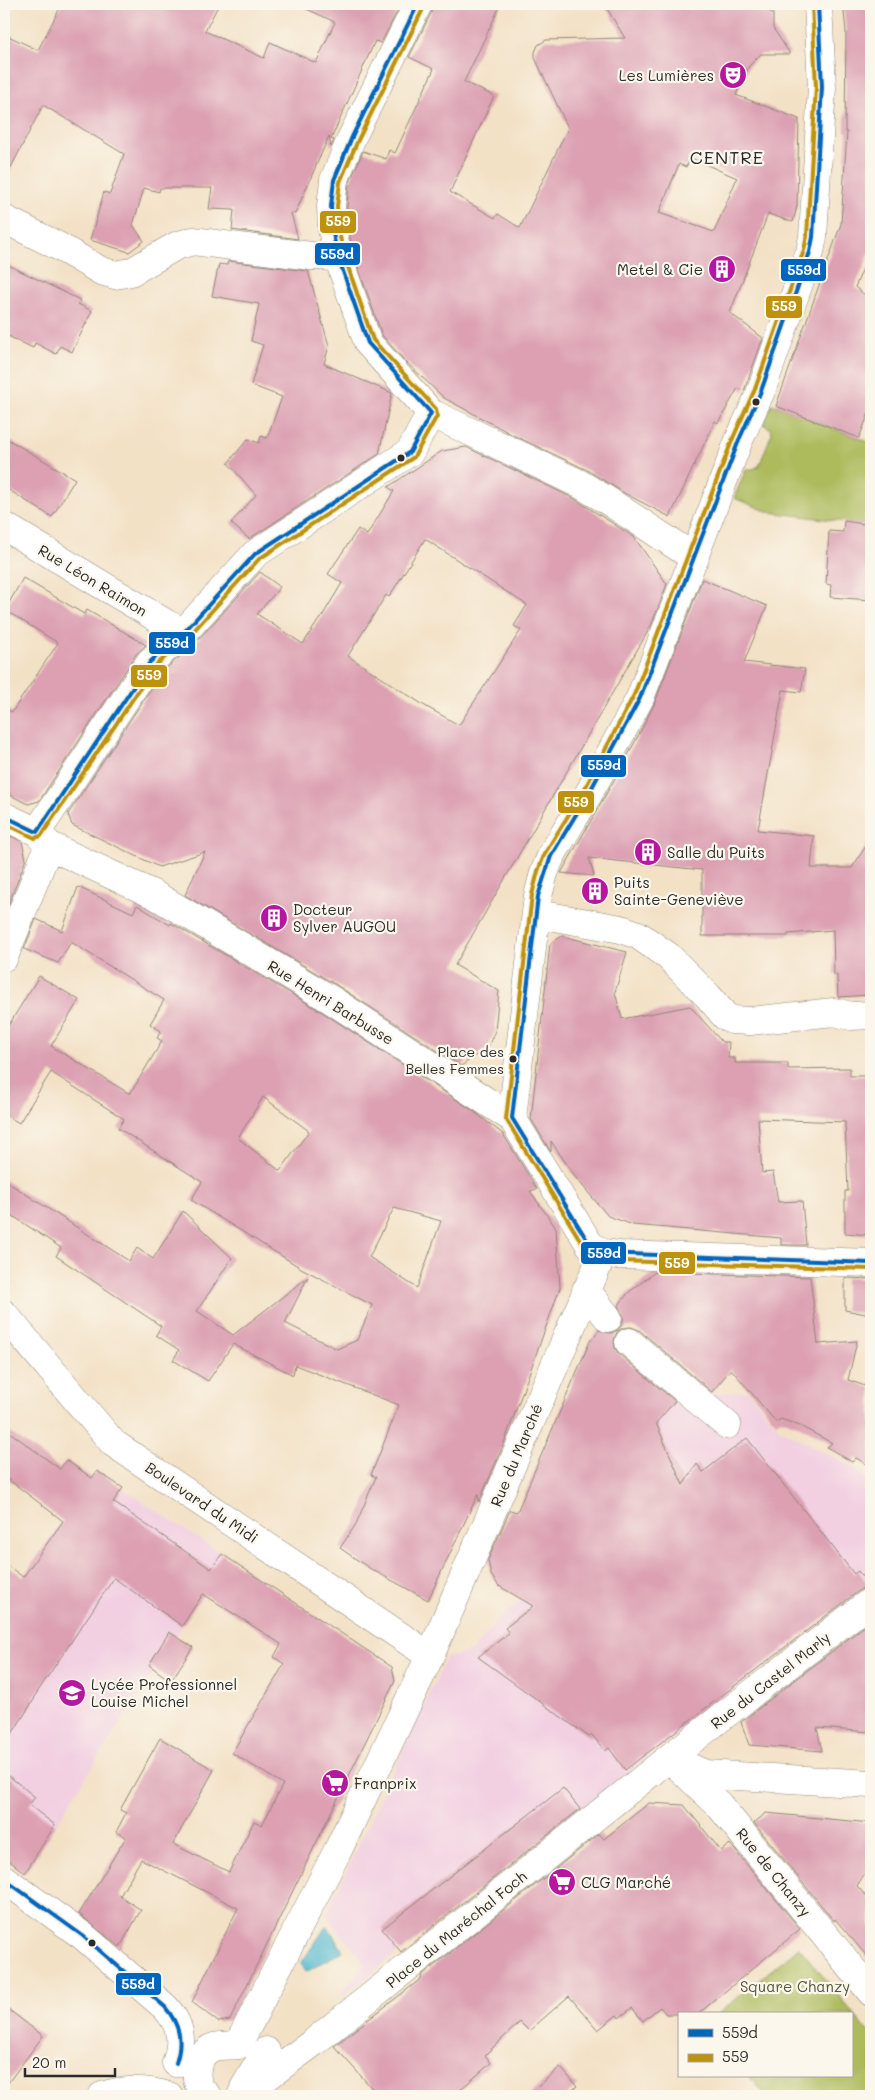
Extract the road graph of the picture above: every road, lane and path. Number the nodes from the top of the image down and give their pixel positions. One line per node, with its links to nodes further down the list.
1 (418, 4): 4 (street)
2 (818, 4): 7 (street)
3 (4, 219): 4 (street)
4 (338, 257): 5 (street)
5 (431, 413): 7 (street); 8 (street)
6 (4, 526): 8 (street, Rue Léon Raimon)
7 (695, 558): 11 (street)
8 (184, 632): 10 (street)
9 (4, 816): 10 (street, Rue Henri Barbusse)
10 (43, 838): 12 (street); 14 (street, Rue Henri Barbusse)
11 (538, 914): 13 (street); 14 (street)
12 (4, 957)
13 (871, 1015)
14 (512, 1118): 15 (street, Rue Henri Barbusse)
15 (603, 1253): 16 (street); 17 (street, Rue du Marché)
16 (871, 1263)
17 (586, 1290): 19 (street); 23 (street, Rue du Marché)
18 (4, 1314): 23 (street, Boulevard du Midi)
19 (608, 1318)
20 (629, 1342): 21 (street)
21 (728, 1425)
22 (871, 1601): 24 (street, Rue du Castel Marly)
23 (430, 1656): 29 (street)
24 (669, 1758): 25 (street); 27 (street, Rue de Chanzy); 33 (street, Place du Maréchal Foch)
25 (871, 1784)
26 (4, 1879): 29 (street)
27 (871, 1992)
28 (266, 2051): 33 (street)
29 (186, 2065): 30 (street); 32 (street)
30 (159, 2094): 31 (street)
31 (102, 2096)
32 (208, 2096)
33 (240, 2096)

